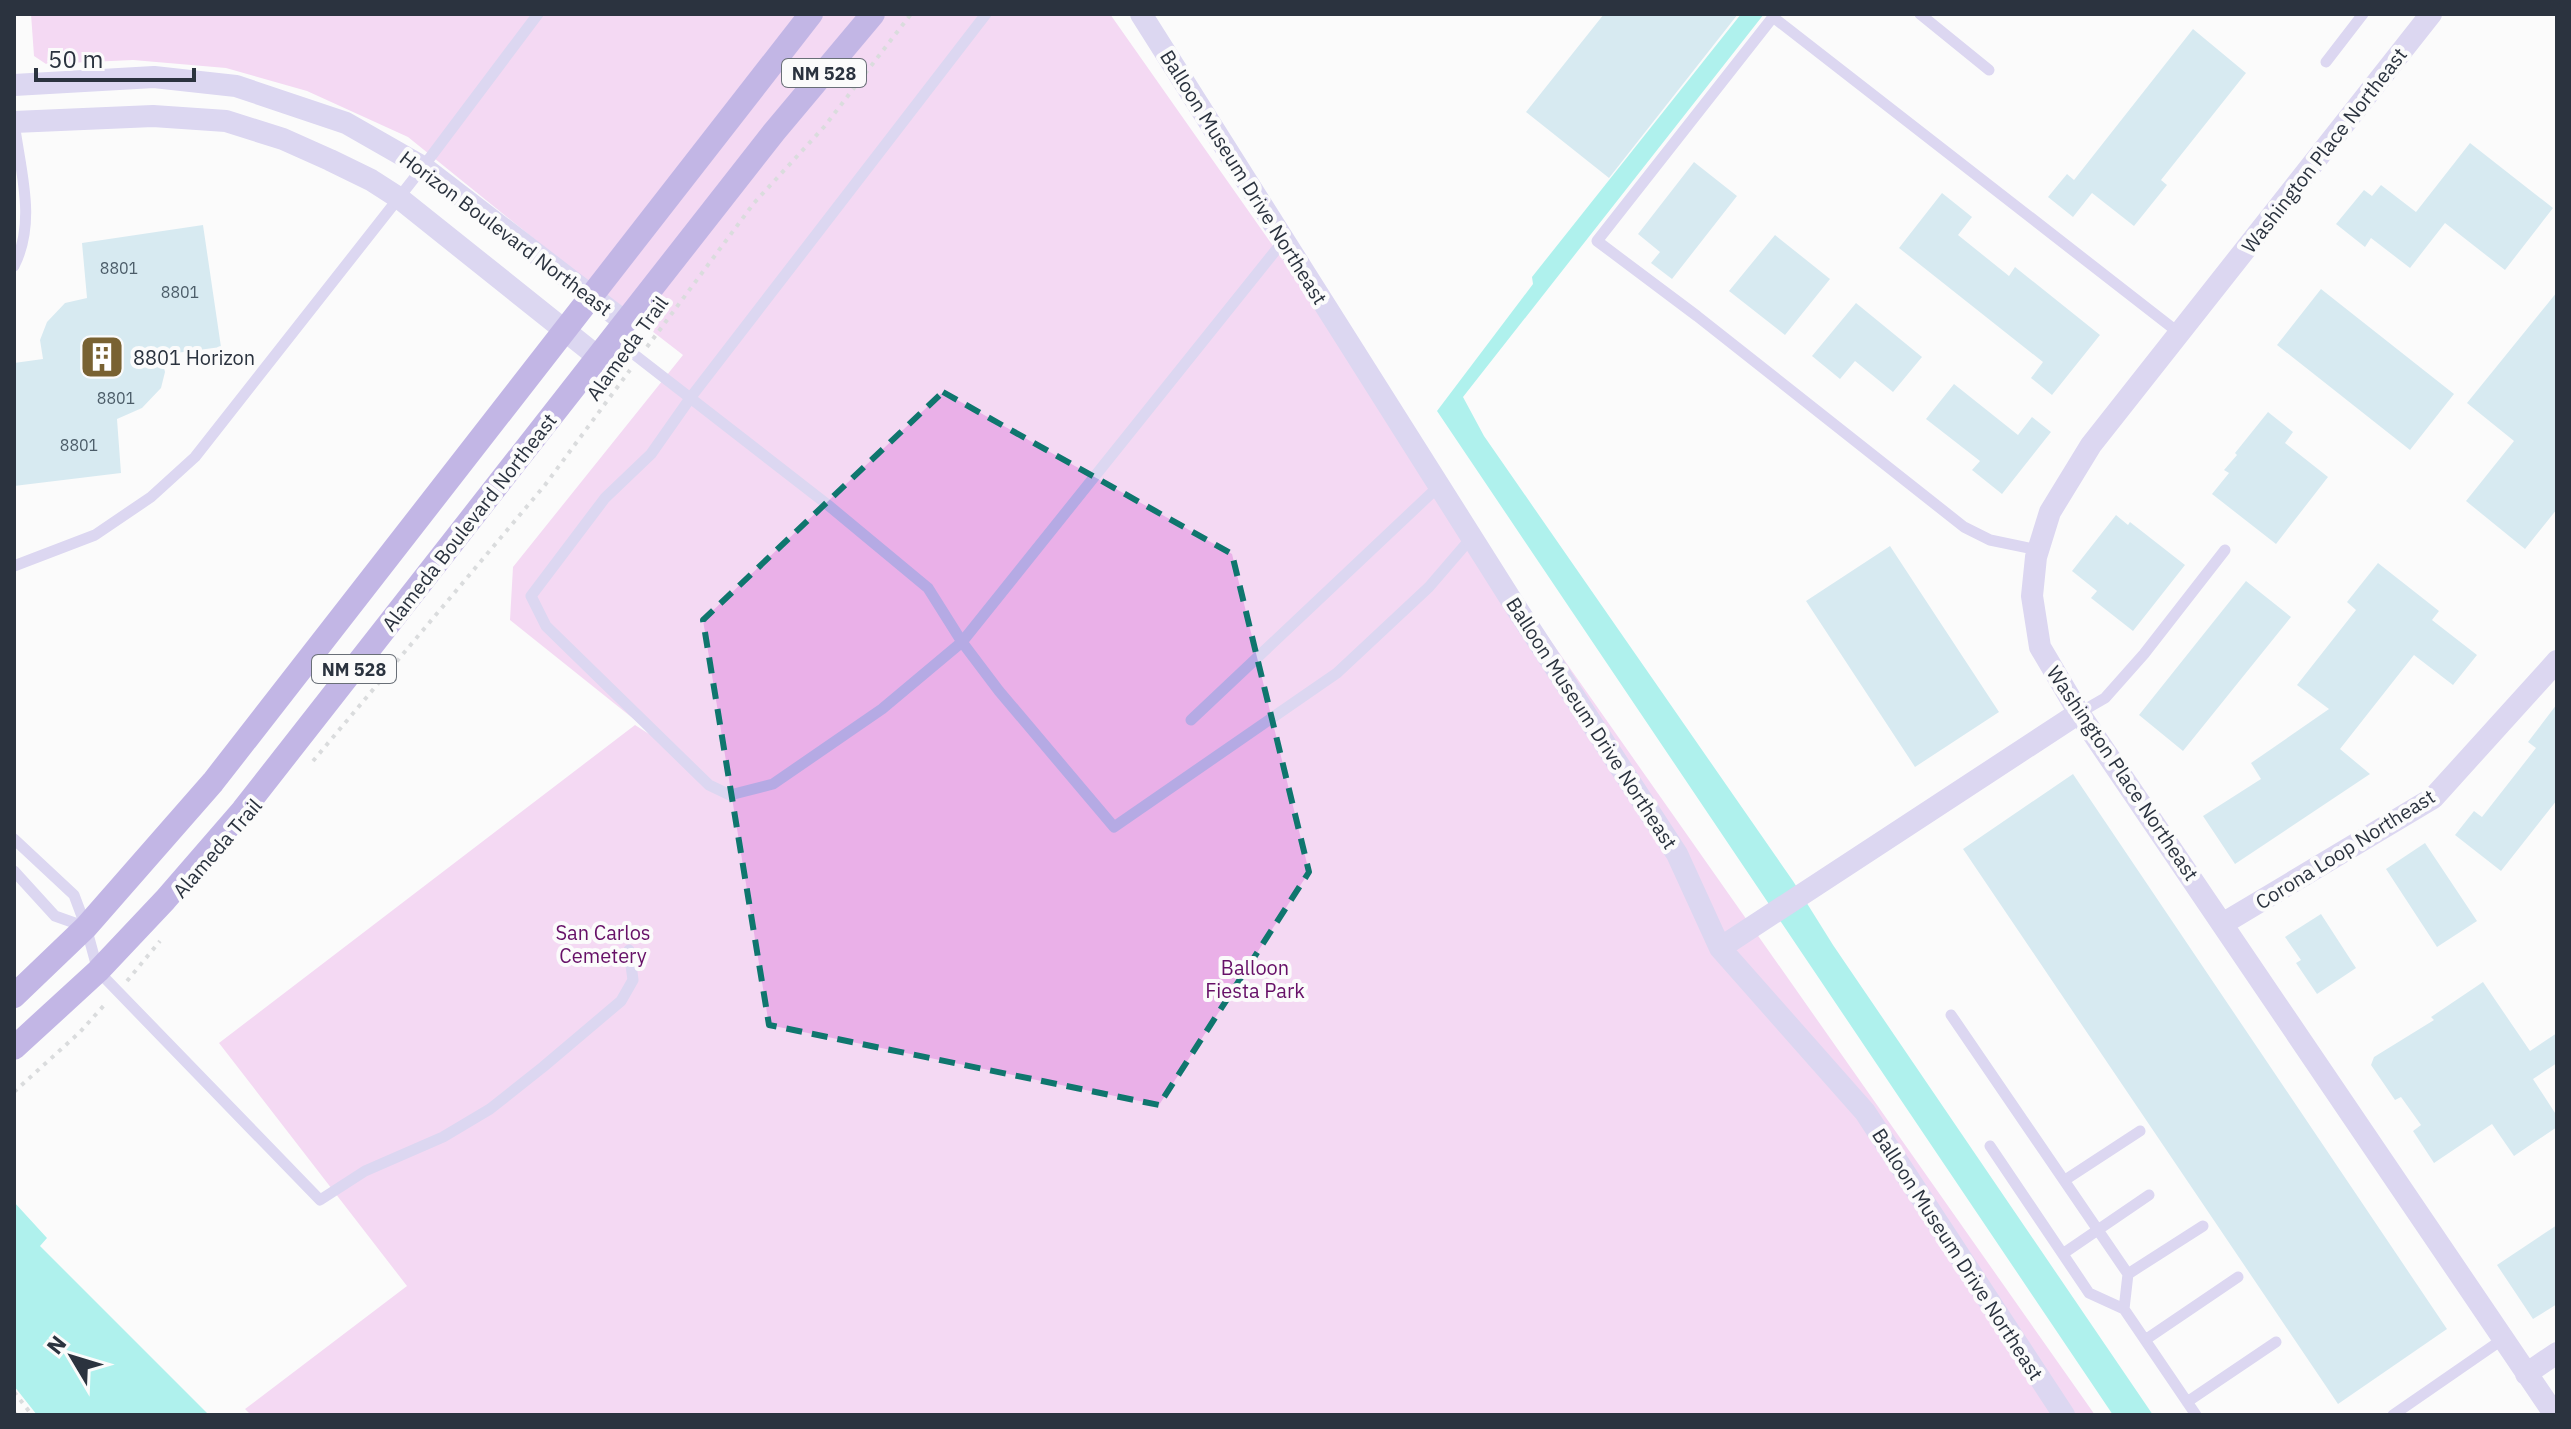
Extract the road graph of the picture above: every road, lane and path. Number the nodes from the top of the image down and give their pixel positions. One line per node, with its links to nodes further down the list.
1 (538, 14): 14 (lane)
2 (811, 14): 18 (main road, NM 528)
3 (873, 14): 21 (main road, Alameda Boulevard Northeast / NM 528)
4 (911, 14): 22 (path, Alameda Trail)
5 (986, 14): 23 (lane)
6 (1141, 14): 16 (street, Balloon Museum Drive Northeast)
7 (1920, 14): 11 (lane)
8 (2363, 14): 10 (lane)
9 (2431, 14): 20 (street, Washington Place Northeast)
10 (2326, 62)
11 (1989, 70)
12 (14, 85): 14 (street, Horizon Boulevard Northeast)
13 (14, 122): 15 (street, Horizon Boulevard Northeast); 17 (lane)
14 (423, 167): 15 (lane); 18 (street, Horizon Boulevard Northeast)
15 (399, 198): 19 (street, Horizon Boulevard Northeast); 28 (lane)
16 (1284, 240): 24 (street, Balloon Museum Drive Northeast); 29 (lane)
17 (14, 266)
18 (590, 295): 19 (main road, NM 528); 21 (street, Horizon Boulevard Northeast)
19 (564, 330): 21 (street, Horizon Boulevard Northeast); 37 (main road, NM 528)
20 (2180, 334): 26 (street, Washington Place Northeast); 26 (lane)
21 (612, 339): 22 (lane); 41 (main road, Alameda Boulevard Northeast / NM 528)
22 (638, 358): 23 (lane); 33 (path, Alameda Trail)
23 (691, 397): 29 (lane); 29 (lane)
24 (1439, 486): 25 (street, Balloon Museum Drive Northeast); 32 (lane)
25 (1472, 537): 29 (lane); 39 (street, Balloon Museum Drive Northeast)
26 (2038, 550): 31 (street, Washington Place Northeast)
27 (2225, 550): 31 (lane)
28 (14, 566)
29 (962, 642)
30 (2555, 668): 36 (street, Corona Loop Northeast)
31 (2079, 713): 36 (street, Washington Place Northeast); 39 (street)
32 (1191, 720)
33 (308, 767)
34 (14, 839): 37 (lane)
35 (14, 871): 37 (lane)
36 (2224, 923): 57 (street, Washington Place Northeast)
37 (86, 927): 41 (lane); 43 (main road, NM 528)
38 (168, 931): 42 (path)
39 (1720, 948): 65 (street, Balloon Museum Drive Northeast)
40 (629, 950): 42 (lane)
41 (98, 971): 42 (lane); 45 (main road, Alameda Boulevard Northeast / NM 528)
42 (117, 991): 46 (path)
43 (14, 996)
44 (1951, 1015): 49 (lane)
45 (14, 1048)
46 (14, 1092)
47 (2140, 1131): 49 (lane)
48 (1990, 1146): 53 (lane)
49 (2065, 1180): 52 (lane)
50 (2149, 1195): 52 (lane)
51 (2203, 1226): 54 (lane)
52 (2098, 1229): 53 (lane); 54 (lane)
53 (2064, 1253): 56 (lane)
54 (2128, 1274): 56 (lane)
55 (2238, 1277): 58 (lane)
56 (2124, 1309): 58 (lane)
57 (2503, 1339): 61 (street, Washington Place Northeast); 67 (lane)
58 (2145, 1340): 63 (lane)
59 (2276, 1342): 63 (lane)
60 (2557, 1353): 61 (street)
61 (2526, 1374): 68 (street, Washington Place Northeast)
62 (14, 1392): 64 (path)
63 (2187, 1402): 66 (lane)
64 (32, 1415)
65 (2064, 1415)
66 (2196, 1415)
67 (2393, 1415)
68 (2555, 1415)

